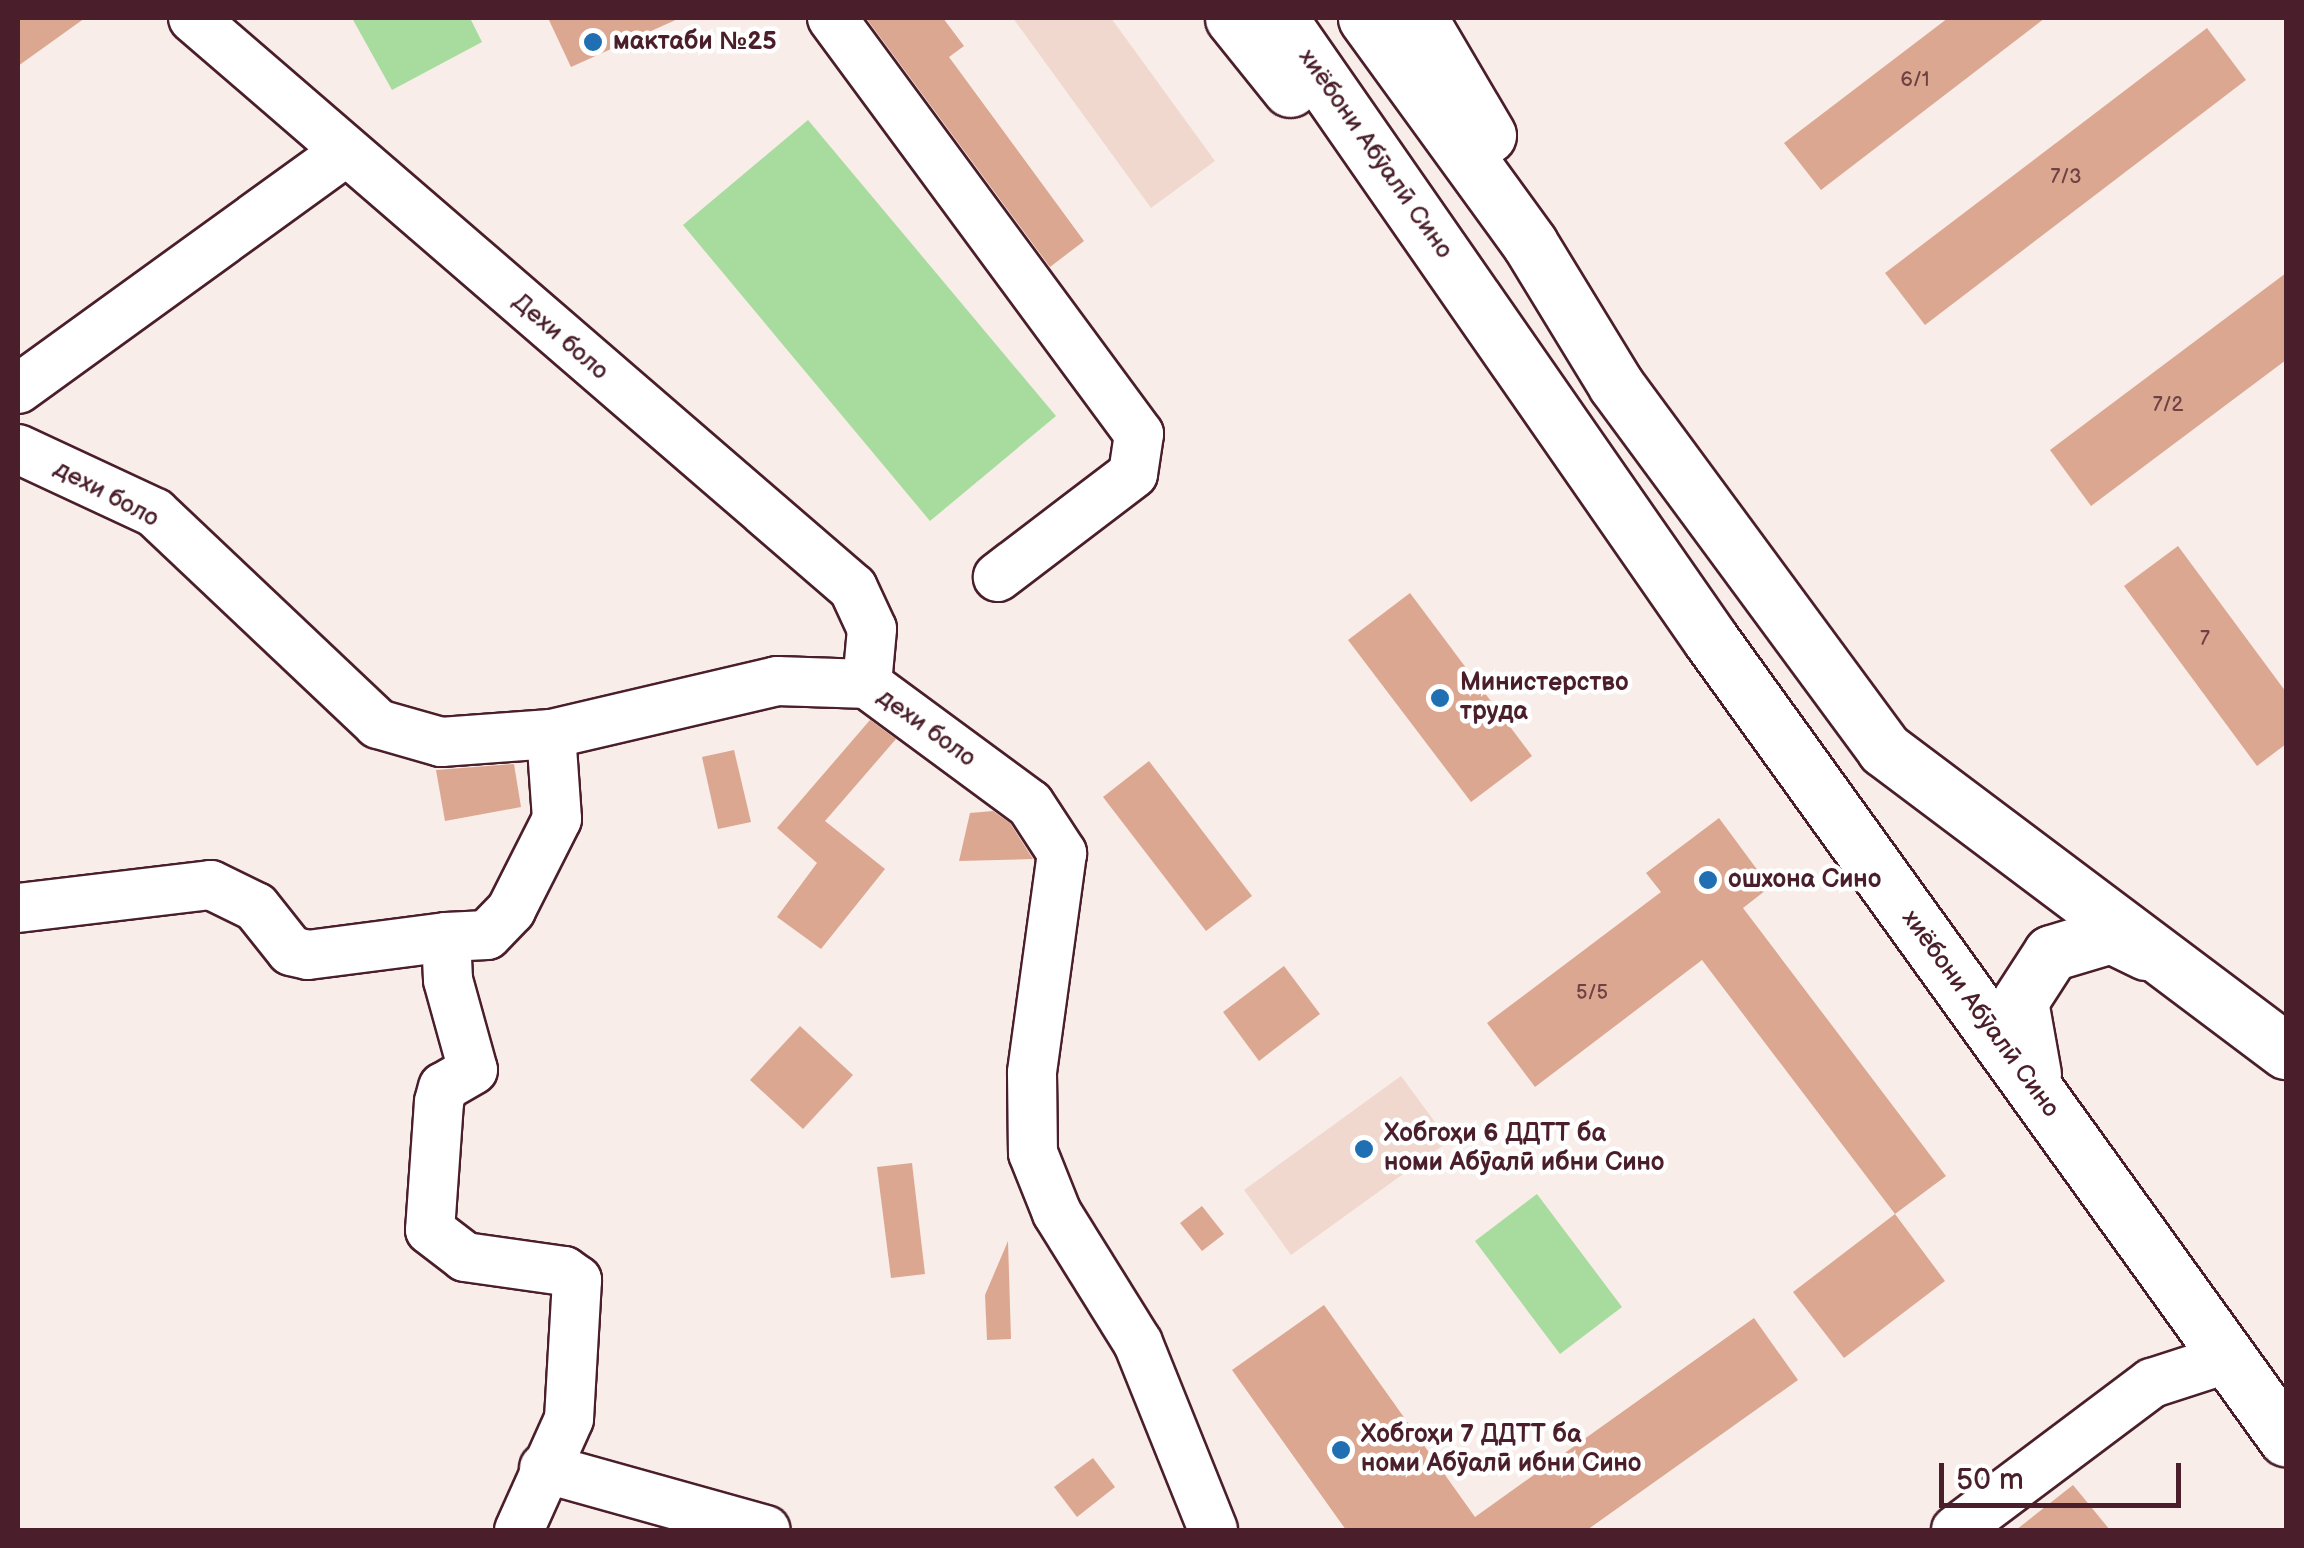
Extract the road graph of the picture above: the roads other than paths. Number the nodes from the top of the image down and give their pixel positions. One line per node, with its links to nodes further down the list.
1 (193, 18): 7 (street, Дехи боло)
2 (832, 18): 12 (street)
3 (1233, 18): 9 (main road, хиёбони Абӯалӣ Сино)
4 (1279, 18): 9 (main road, хиёбони Абӯалӣ Сино)
5 (1366, 18): 8 (main road)
6 (1419, 18): 8 (main road)
7 (345, 152): 10 (street); 13 (street, Дехи боло)
8 (1530, 244): 17 (main road)
9 (1471, 292): 19 (main road, хиёбони Абӯалӣ Сино)
10 (18, 388)
11 (18, 449): 14 (street, дехи боло)
12 (998, 577)
13 (867, 684): 14 (street, дехи боло); 25 (street, дехи боло)
14 (550, 734): 16 (street)
15 (18, 908): 16 (street)
16 (446, 938): 22 (street)
17 (2167, 962): 18 (main road); 19 (main road)
18 (2286, 1050)
19 (2036, 1091): 20 (main road, хиёбони Абӯалӣ Сино)
20 (2229, 1358): 21 (main road, хиёбони Абӯалӣ Сино); 26 (street)
21 (2286, 1438)
22 (544, 1468): 23 (street); 24 (street)
23 (520, 1530)
24 (766, 1530)
25 (1214, 1530)
26 (1956, 1530)

